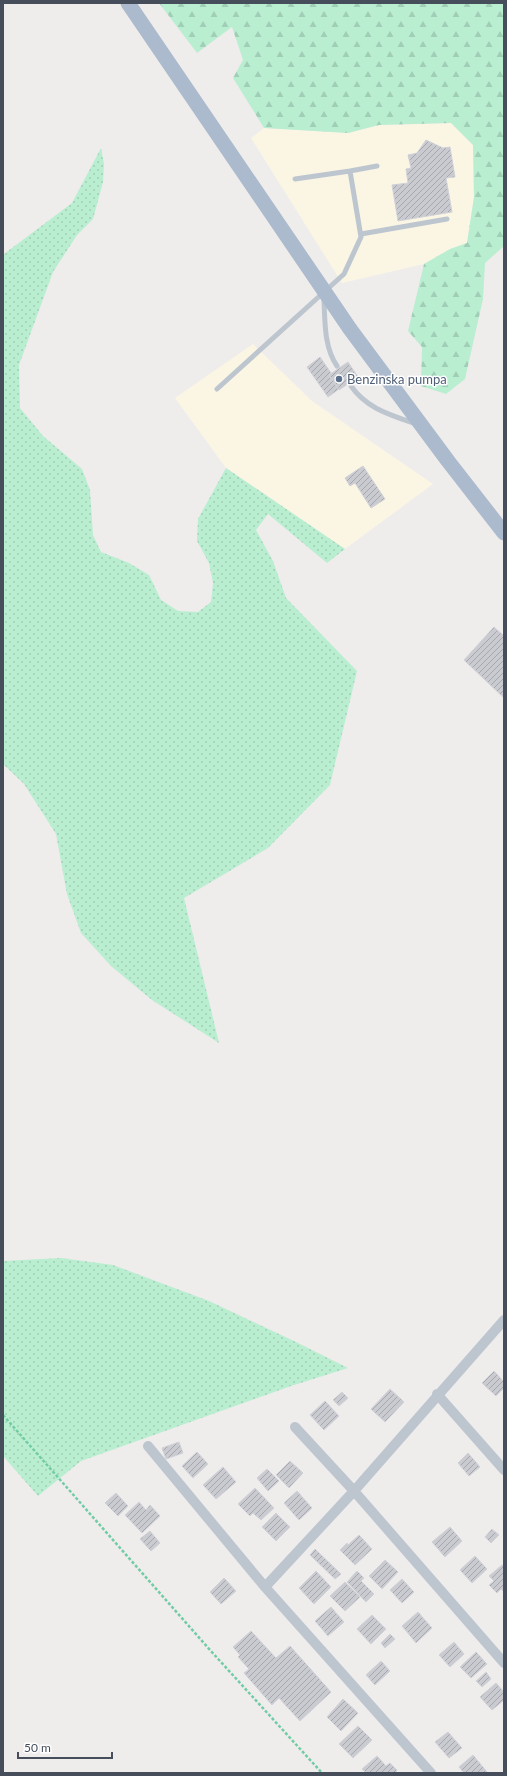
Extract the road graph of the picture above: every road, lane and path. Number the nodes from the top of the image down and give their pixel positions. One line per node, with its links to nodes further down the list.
1 (128, 3): 7 (main road)
2 (378, 166): 3 (lane)
3 (350, 171): 4 (lane); 6 (lane)
4 (295, 179)
5 (447, 219): 6 (lane)
6 (361, 234): 7 (lane)
7 (324, 291): 8 (lane); 10 (lane); 11 (main road)
8 (337, 366)
9 (351, 386): 11 (lane)
10 (217, 389)
11 (422, 426): 12 (main road)
12 (504, 533)
13 (504, 1320): 14 (street)
14 (437, 1394): 18 (street); 19 (street)
15 (3, 1415): 22 (path)
16 (295, 1428): 19 (street)
17 (148, 1446): 20 (street)
18 (504, 1470)
19 (354, 1490): 20 (street); 21 (street)
20 (265, 1587): 23 (street)
21 (504, 1663)
22 (322, 1773)
23 (431, 1773)

